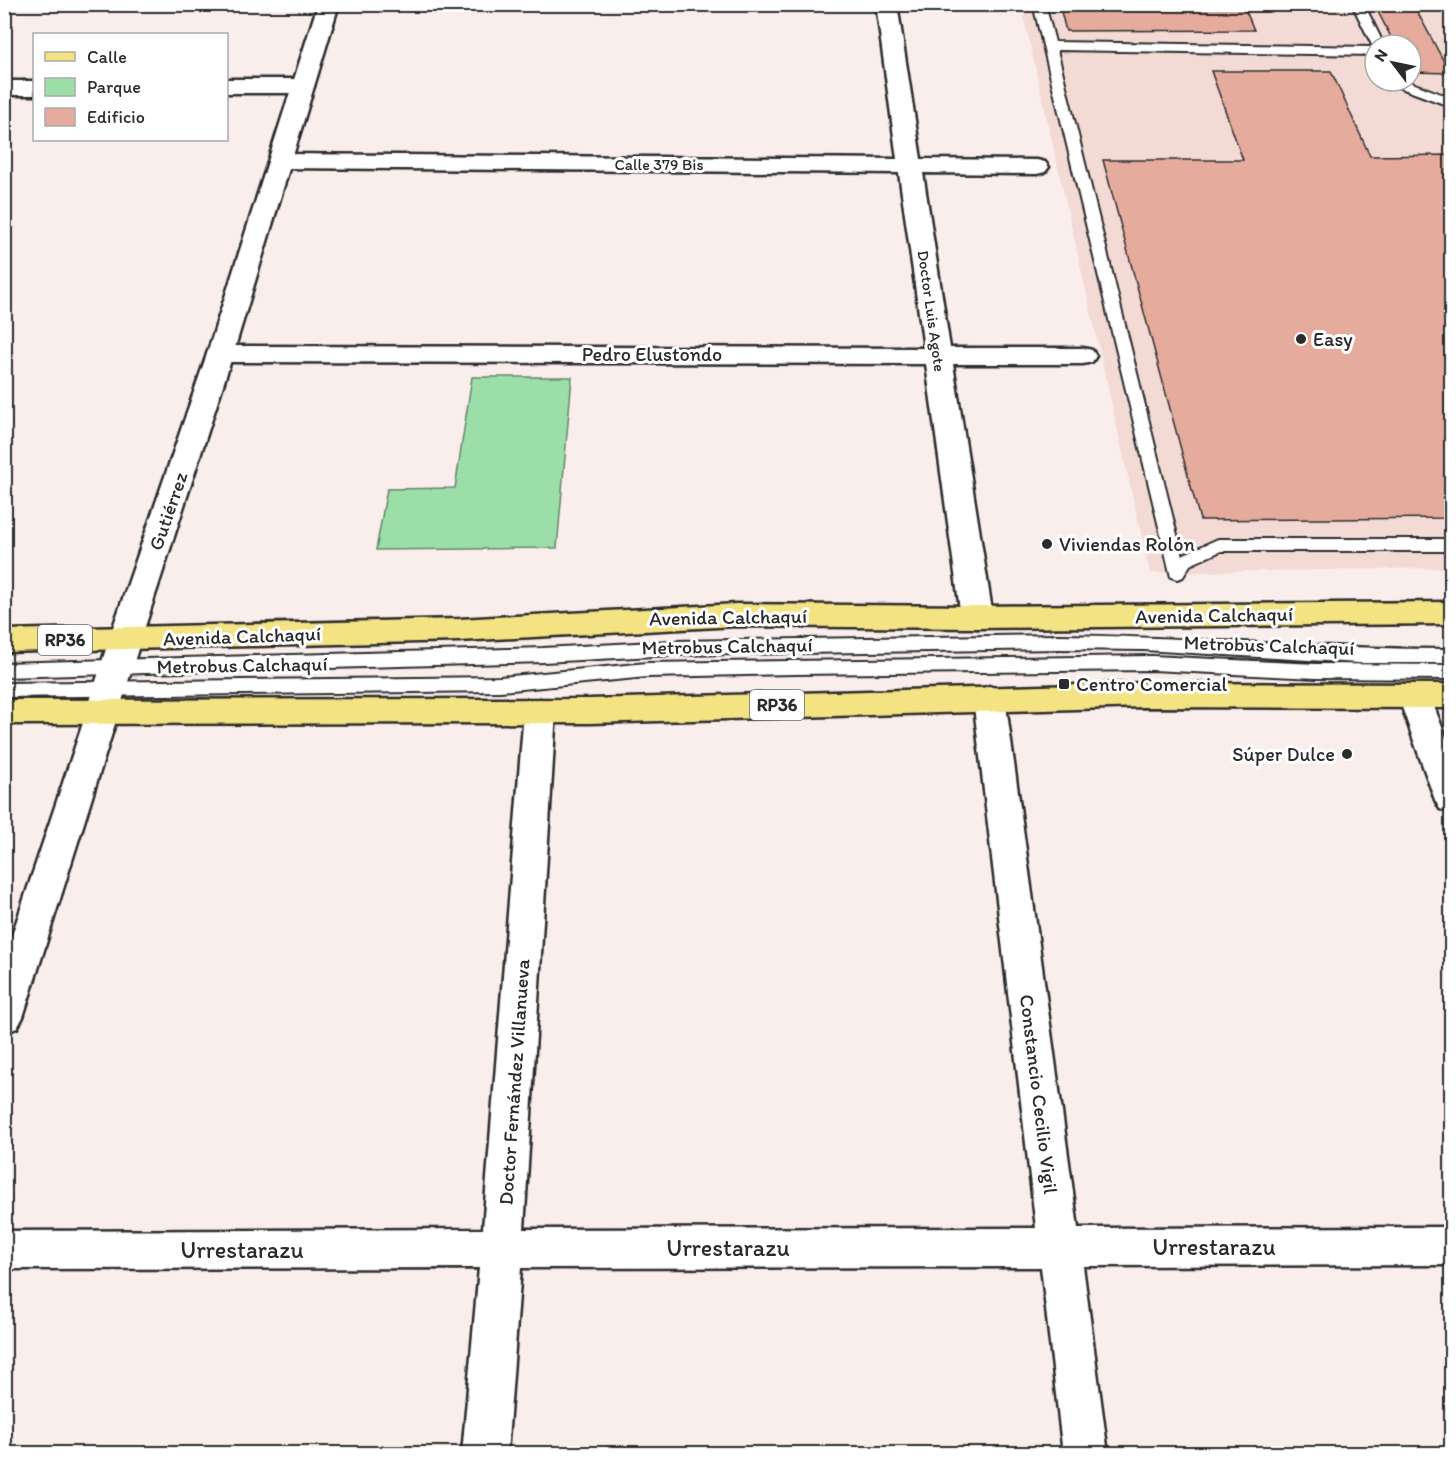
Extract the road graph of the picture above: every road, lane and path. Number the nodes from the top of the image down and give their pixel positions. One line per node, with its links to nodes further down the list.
1 (329, 4): 9 (street, Gutiérrez)
2 (886, 4): 15 (street, Doctor Luis Agote)
3 (1039, 4): 6 (lane)
4 (1358, 4): 5 (lane)
5 (1372, 33)
6 (1049, 46): 7 (lane); 20 (lane)
7 (1363, 51)
8 (228, 86): 9 (street)
9 (303, 86): 14 (street, Gutiérrez)
10 (4, 88): 11 (street)
11 (33, 88)
12 (1423, 92): 13 (lane)
13 (1452, 103)
14 (281, 161): 15 (street, Calle 379 Bis); 17 (street, Gutiérrez)
15 (911, 165): 16 (street, Calle 379 Bis); 18 (street, Doctor Luis Agote)
16 (1037, 167)
17 (220, 354): 18 (street, Pedro Elustondo); 27 (street, Gutiérrez)
18 (938, 354): 19 (street, Pedro Elustondo); 22 (street, Doctor Luis Agote)
19 (1083, 356)
20 (1452, 545)
21 (1452, 613): 22 (main road, Avenida Calchaquí / RP36)
22 (978, 617): 27 (main road, Avenida Calchaquí / RP36)
23 (4, 641): 27 (main road, Avenida Calchaquí / RP36)
24 (1452, 656): 27 (lane, Metrobus Calchaquí)
25 (4, 670): 27 (lane, Metrobus Calchaquí)
26 (1452, 672): 27 (lane, Metrobus Calchaquí)
27 (113, 676): 28 (lane, Metrobus Calchaquí); 31 (main road, Avenida Calchaquí / RP36); 32 (main road, Avenida Calchaquí / RP36); 35 (street, Gutiérrez)
28 (4, 690)
29 (1414, 696): 30 (main road, Avenida Calchaquí / RP36); 33 (main road, Avenida Calchaquí / RP36); 34 (street)
30 (1452, 696)
31 (540, 711): 33 (main road, Avenida Calchaquí / RP36); 38 (street, Doctor Fernández Villanueva)
32 (4, 712)
33 (991, 716): 37 (street, Constancio Cecilio Vigil)
34 (1452, 800)
35 (4, 1017)
36 (1452, 1246): 37 (street, Urrestarazu)
37 (1059, 1247): 38 (street, Urrestarazu); 41 (street, Constancio Cecilio Vigil)
38 (502, 1249): 39 (street, Urrestarazu); 40 (street, Doctor Fernández Villanueva)
39 (4, 1250)
40 (484, 1454)
41 (1086, 1454)

